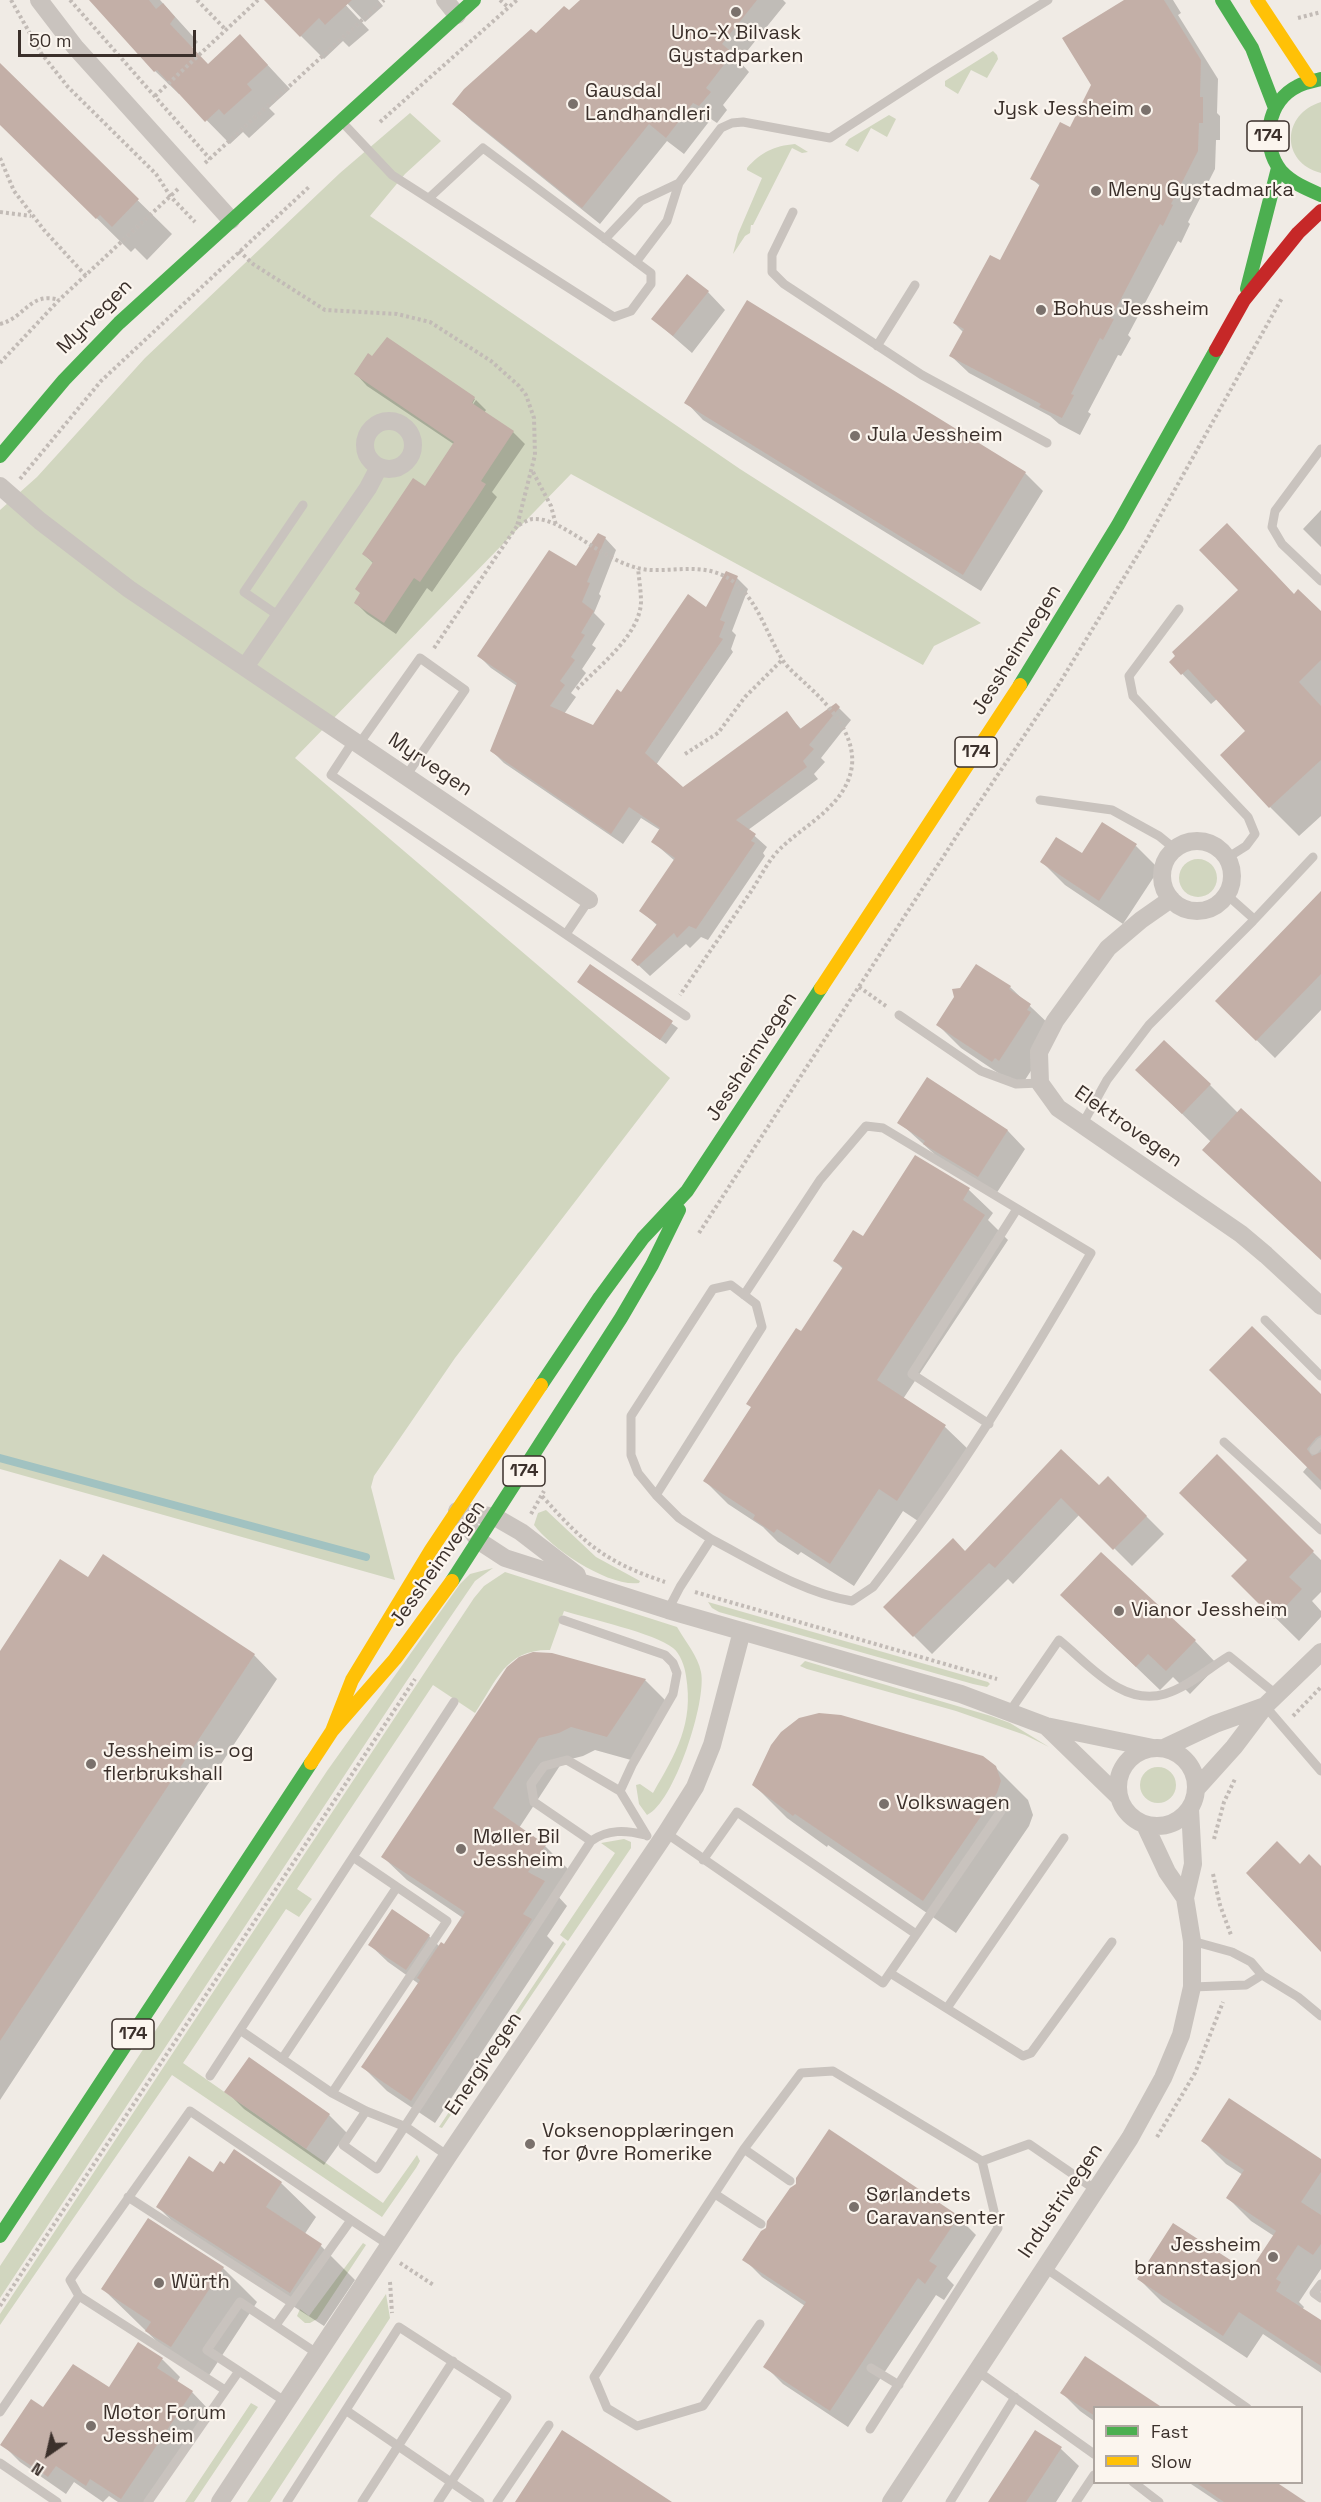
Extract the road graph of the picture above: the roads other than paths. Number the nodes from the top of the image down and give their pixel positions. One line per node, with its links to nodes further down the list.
1 (39, 0): 17 (street)
2 (445, 0): 7 (street)
3 (474, 0): 7 (main road, Myrvegen)
4 (1048, 0): 12 (lane)
5 (1222, 0): 9 (main road)
6 (1257, 0): 8 (main road)
7 (458, 15): 10 (main road, Myrvegen)
8 (1315, 80): 9 (main road, 174)
9 (1275, 108): 11 (main road, 174)
10 (340, 120): 14 (lane); 17 (main road, Myrvegen)
11 (1278, 168): 13 (main road, 174); 21 (main road, Jessheimvegen / 174)
12 (679, 183): 18 (lane); 19 (lane)
13 (1321, 195)
14 (429, 198): 18 (lane); 19 (lane)
15 (1321, 211): 21 (main road, Jessheimvegen / 174)
16 (793, 212): 22 (lane)
17 (231, 220): 25 (main road, Myrvegen)
18 (605, 239): 19 (lane)
19 (636, 262)
20 (915, 285): 22 (lane)
21 (1244, 300): 48 (main road, Jessheimvegen / 174)
22 (877, 346): 23 (lane)
23 (1047, 443)
24 (1321, 449): 29 (lane)
25 (0, 456)
26 (379, 467): 31 (street)
27 (4, 490): 32 (street, Myrvegen)
28 (303, 505): 31 (lane)
29 (1321, 581)
30 (1179, 609): 38 (lane)
31 (279, 616): 32 (street)
32 (245, 667): 33 (street, Myrvegen)
33 (356, 742): 34 (street, Myrvegen); 34 (lane); 43 (lane)
34 (406, 776): 41 (street, Myrvegen)
35 (1040, 800): 36 (lane)
36 (1175, 849): 38 (street); 40 (street)
37 (1313, 857): 42 (lane)
38 (1227, 858): 39 (street)
39 (1227, 895): 40 (street); 42 (lane)
40 (1171, 899): 46 (street)
41 (589, 900): 43 (lane)
42 (1254, 920): 47 (lane)
43 (566, 934): 45 (lane)
44 (899, 1015): 46 (lane)
45 (686, 1016)
46 (1040, 1083): 47 (street, Elektrovegen)
47 (1082, 1125): 51 (street, Elektrovegen)
48 (687, 1191): 59 (main road, Jessheimvegen / 174); 60 (main road, Jessheimvegen / 174)
49 (1017, 1209): 50 (lane); 54 (lane); 54 (lane)
50 (744, 1295): 58 (lane); 58 (lane)
51 (1321, 1306)
52 (1265, 1320): 53 (lane)
53 (1321, 1376)
54 (989, 1424): 62 (lane)
55 (1224, 1442): 61 (lane)
56 (1321, 1442): 57 (lane)
57 (1314, 1450)
58 (656, 1495): 62 (lane)
59 (457, 1511): 60 (street); 63 (street); 73 (main road, Jessheimvegen / 174)
60 (495, 1517): 63 (main road, Jessheimvegen / 174); 64 (street)
61 (1321, 1530)
62 (711, 1539): 65 (lane)
63 (479, 1541): 64 (street); 73 (main road, Jessheimvegen / 174)
64 (591, 1585): 65 (street)
65 (668, 1610): 67 (street)
66 (563, 1620): 77 (lane)
67 (742, 1631): 71 (street); 82 (street, Energivegen)
68 (1321, 1652): 69 (street)
69 (1271, 1701): 71 (lane); 74 (street); 75 (lane); 76 (street)
70 (454, 1702): 85 (lane)
71 (1010, 1711): 72 (street)
72 (1046, 1726): 74 (street); 78 (street)
73 (332, 1731): 112 (main road, Jessheimvegen / 174)
74 (1159, 1748): 76 (street); 78 (street)
75 (1321, 1771)
76 (1197, 1788): 79 (street)
77 (620, 1791): 82 (lane); 84 (lane)
78 (1119, 1797): 81 (street)
79 (1190, 1809): 81 (street); 88 (street, Industrivegen)
80 (1001, 1811): 89 (lane)
81 (1145, 1825): 88 (street, Industrivegen)
82 (657, 1837): 84 (lane); 86 (lane); 104 (street, Energivegen)
83 (1064, 1838): 95 (lane)
84 (591, 1841): 102 (lane)
85 (353, 1857): 87 (lane); 97 (lane)
86 (703, 1860): 89 (lane); 92 (lane)
87 (397, 1887): 98 (lane); 100 (lane)
88 (1185, 1898): 90 (street, Industrivegen)
89 (916, 1934): 92 (lane)
90 (1192, 1941): 93 (lane); 94 (street, Industrivegen)
91 (1112, 1942): 95 (lane)
92 (890, 1973): 95 (lane)
93 (1262, 1976): 94 (lane); 96 (lane)
94 (1192, 1987): 107 (street, Industrivegen)
95 (947, 2008)
96 (1321, 2016)
97 (240, 2030): 98 (lane); 99 (lane)
98 (282, 2059): 100 (lane)
99 (210, 2076)
100 (332, 2093): 101 (lane)
101 (366, 2111): 102 (lane); 102 (lane)
102 (406, 2127): 104 (lane)
103 (744, 2149): 105 (lane); 106 (lane); 108 (lane)
104 (448, 2156): 113 (street, Energivegen)
105 (982, 2161): 107 (lane); 126 (lane)
106 (790, 2181)
107 (1096, 2190): 114 (street, Industrivegen)
108 (715, 2194): 111 (lane); 119 (lane)
109 (128, 2197): 110 (lane); 116 (lane); 118 (lane)
110 (351, 2220): 113 (lane); 118 (lane)
111 (761, 2224)
112 (0, 2236)
113 (387, 2249): 121 (street, Energivegen)
114 (1044, 2267): 124 (street, Industrivegen); 130 (lane)
115 (1321, 2284): 117 (lane)
116 (79, 2296): 127 (lane); 132 (lane)
117 (1321, 2298)
118 (292, 2303): 120 (lane)
119 (760, 2324)
120 (276, 2325): 121 (lane); 125 (lane)
121 (318, 2354): 129 (street, Energivegen)
122 (453, 2361): 131 (lane); 135 (lane); 139 (lane)
123 (871, 2368): 126 (lane)
124 (976, 2370): 128 (lane); 149 (street, Industrivegen)
125 (239, 2371): 127 (lane); 129 (lane)
126 (899, 2385): 134 (lane)
127 (225, 2390): 142 (lane)
128 (1015, 2397): 136 (lane); 150 (lane)
129 (286, 2402): 143 (street, Energivegen)
130 (1243, 2406)
131 (347, 2411): 135 (lane); 144 (lane)
132 (0, 2412)
133 (549, 2425): 148 (lane)
134 (870, 2429)
135 (398, 2447): 139 (lane); 145 (lane)
136 (1093, 2453)
137 (0, 2463): 141 (lane)
138 (1093, 2478): 151 (lane)
139 (451, 2483): 146 (lane); 147 (lane)
140 (1136, 2484): 152 (lane)
141 (57, 2502)
142 (148, 2502)
143 (220, 2502)
144 (287, 2502)
145 (362, 2502)
146 (438, 2502)
147 (480, 2502)
148 (497, 2502)
149 (891, 2502)
150 (950, 2502)
151 (1076, 2502)
152 (1159, 2502)

